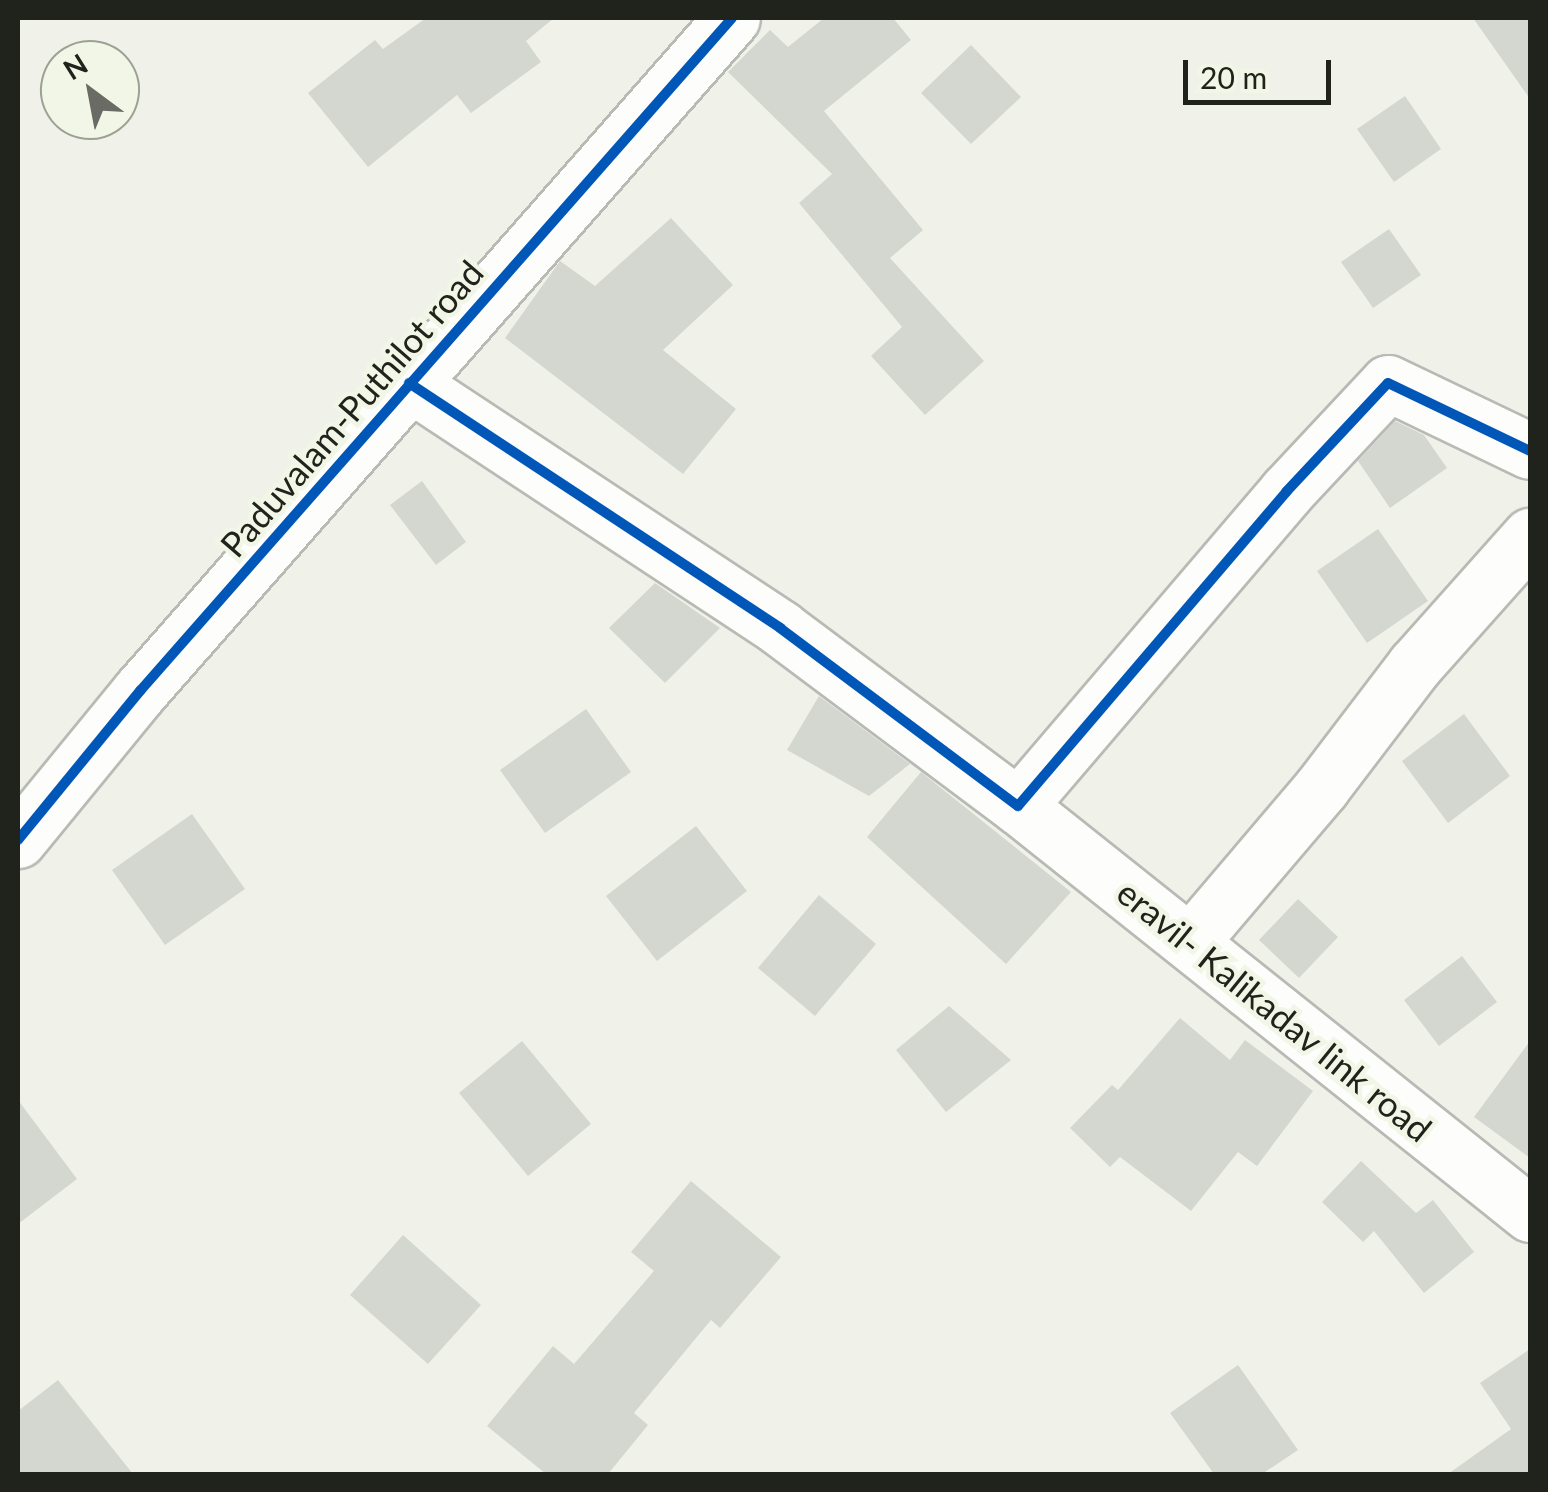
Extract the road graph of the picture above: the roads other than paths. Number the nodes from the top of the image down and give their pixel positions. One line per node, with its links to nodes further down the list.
1 (732, 18): 2 (street, Paduvalam-Puthilot road)
2 (410, 383): 5 (street, eravil- Kalikadav link road); 6 (street, Paduvalam-Puthilot road)
3 (1530, 451): 5 (street)
4 (1530, 536): 7 (street)
5 (1018, 806): 7 (street, eravil- Kalikadav link road)
6 (18, 840)
7 (1192, 940): 8 (street, eravil- Kalikadav link road)
8 (1530, 1214)

